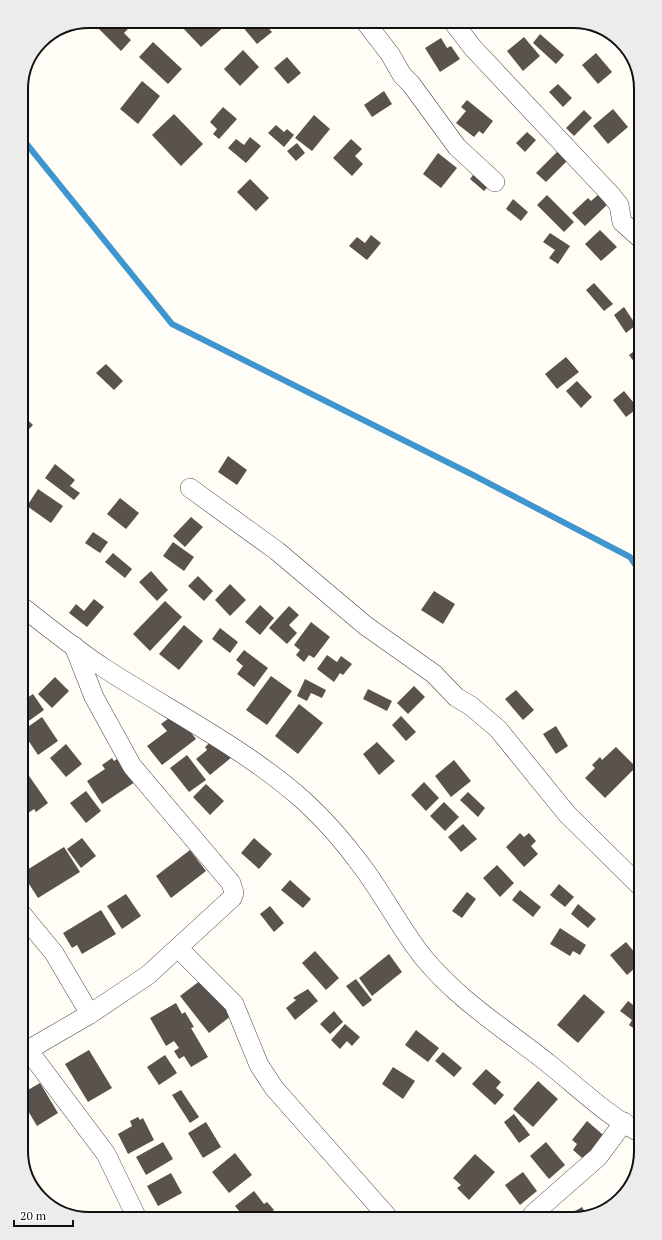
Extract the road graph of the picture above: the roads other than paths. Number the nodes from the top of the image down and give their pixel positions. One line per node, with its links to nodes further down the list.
1 (370, 28): 3 (street)
2 (458, 28): 4 (street)
3 (495, 182)
4 (634, 233)
5 (190, 488): 8 (street)
6 (28, 611): 7 (street)
7 (74, 646): 10 (street); 14 (street)
8 (634, 881)
9 (28, 921): 11 (street)
10 (178, 948): 11 (street); 17 (street)
11 (90, 1014): 12 (street)
12 (28, 1050)
13 (28, 1057): 16 (street)
14 (624, 1122): 15 (street); 18 (street)
15 (634, 1128)
16 (134, 1212)
17 (383, 1212)
18 (535, 1212)

